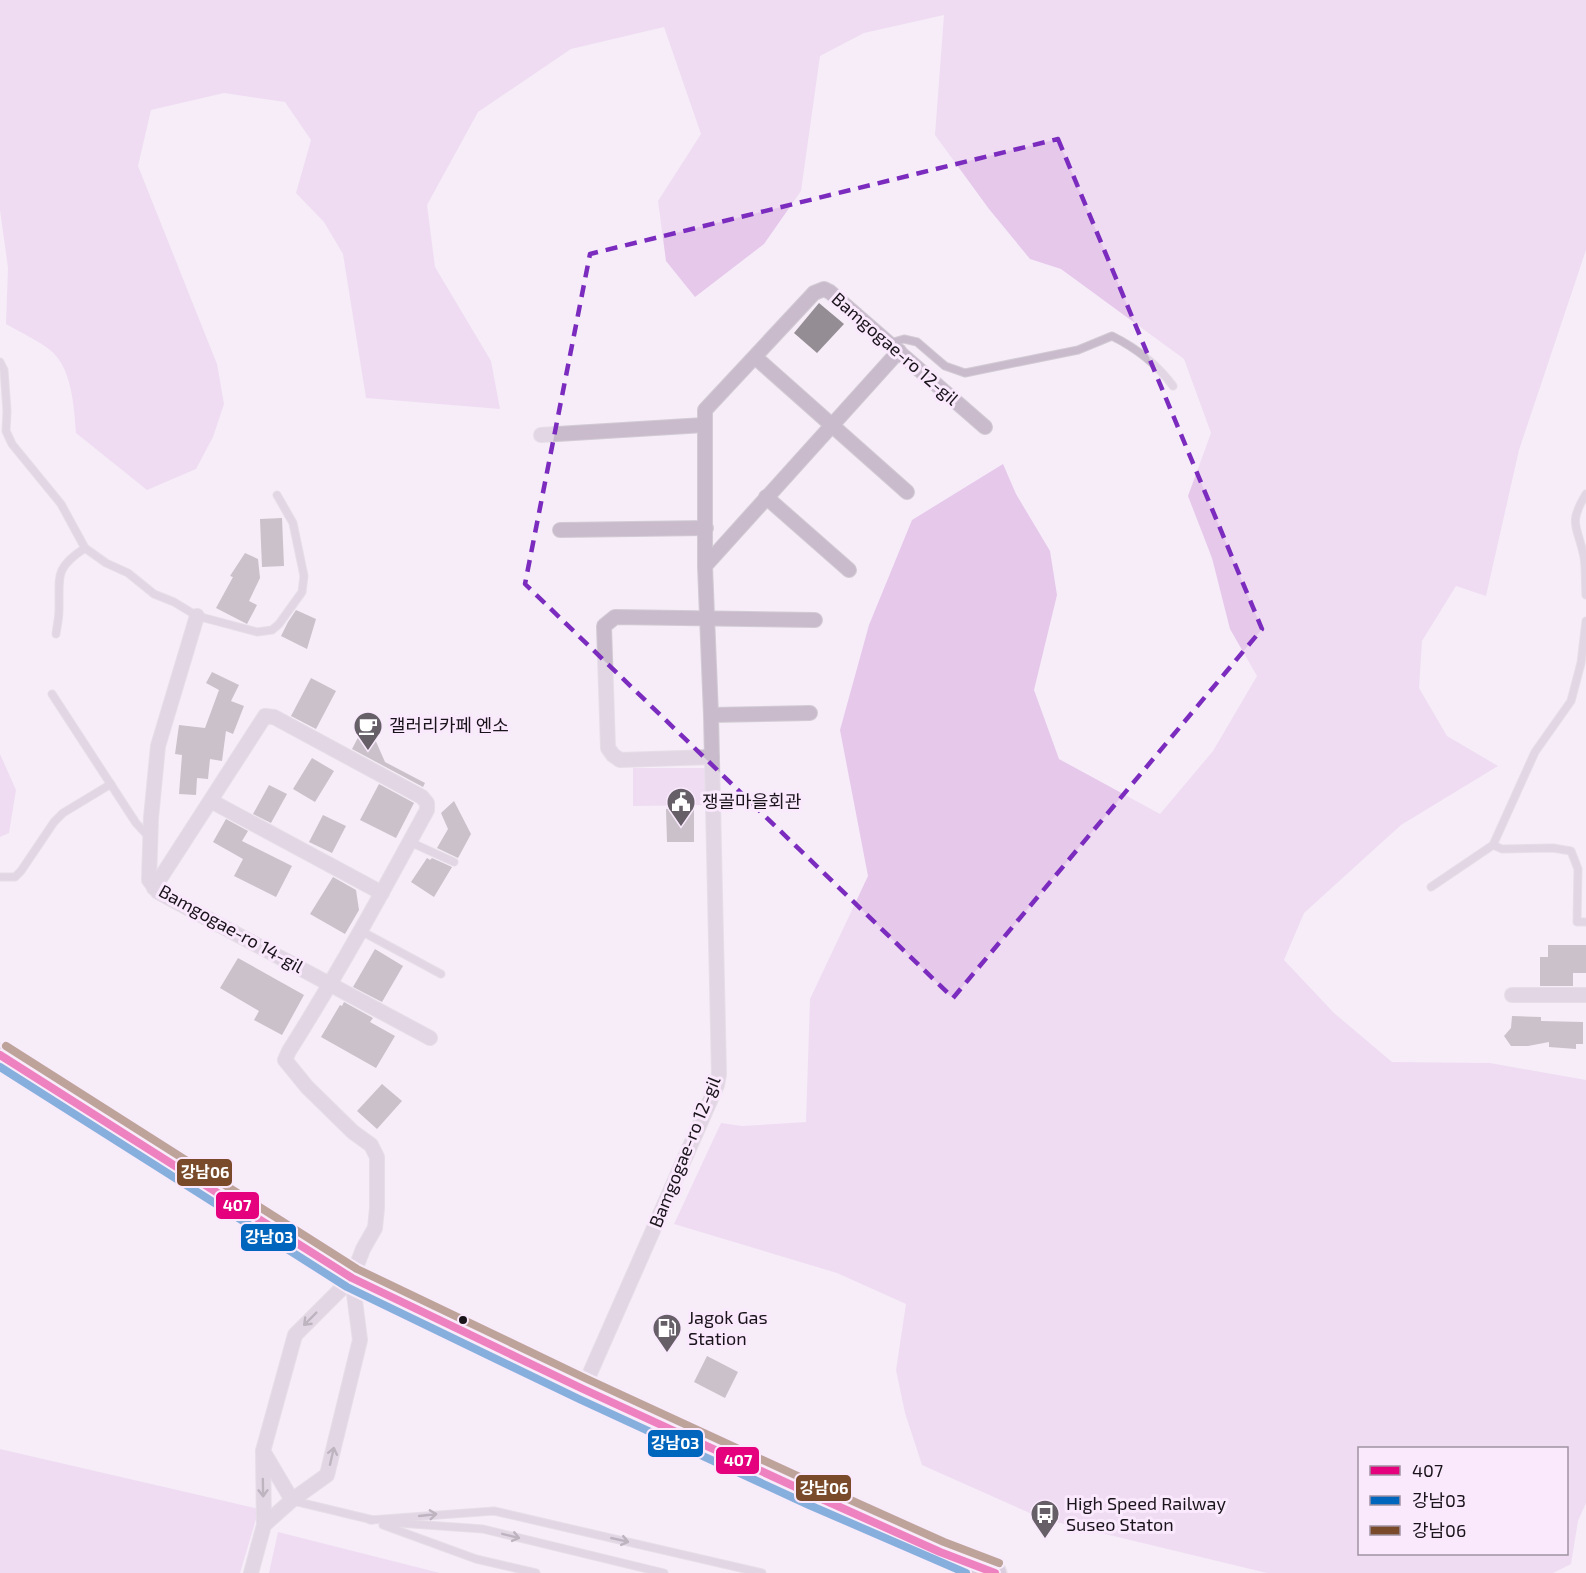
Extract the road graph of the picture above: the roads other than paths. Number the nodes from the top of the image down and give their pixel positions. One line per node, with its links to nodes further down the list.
1 (894, 347): 2 (street, Bamgogae-ro 12-gil); 4 (lane); 6 (street); 7 (street, Bamgogae-ro 12-gil)
2 (755, 357): 5 (street, Bamgogae-ro 12-gil); 6 (street)
3 (0, 362): 15 (lane)
4 (1173, 386)
5 (704, 425): 8 (street); 13 (street, Bamgogae-ro 12-gil)
6 (832, 425): 9 (street); 12 (street)
7 (985, 427)
8 (541, 435)
9 (907, 492)
10 (1586, 494): 18 (lane)
11 (278, 495): 19 (lane)
12 (765, 497): 16 (street); 17 (street)
13 (706, 528): 14 (street); 16 (street, Bamgogae-ro 12-gil)
14 (560, 530)
15 (85, 548): 19 (lane); 23 (lane)
16 (705, 566): 20 (street, Bamgogae-ro 12-gil)
17 (849, 570)
18 (1586, 595)
19 (197, 616): 30 (street, Bamgogae-ro 14-gil)
20 (707, 618): 21 (street); 26 (street, Bamgogae-ro 12-gil); 27 (street)
21 (815, 620)
22 (1586, 621): 32 (lane)
23 (56, 634)
24 (52, 694): 28 (lane)
25 (810, 713): 26 (street)
26 (711, 715): 27 (street, Bamgogae-ro 12-gil)
27 (711, 758): 47 (street, Bamgogae-ro 12-gil)
28 (111, 784): 30 (lane); 34 (lane)
29 (211, 801): 31 (street); 36 (street); 37 (street)
30 (150, 838): 36 (street, Bamgogae-ro 14-gil)
31 (410, 842): 33 (lane); 37 (street)
32 (1493, 845): 35 (lane); 38 (lane)
33 (454, 862)
34 (0, 877)
35 (1431, 887)
36 (154, 888): 41 (street, Bamgogae-ro 14-gil)
37 (382, 893): 39 (street)
38 (1586, 922)
39 (361, 931): 40 (lane); 41 (street)
40 (441, 974)
41 (331, 985): 44 (street, Bamgogae-ro 14-gil); 46 (street)
42 (1512, 994): 43 (street)
43 (1586, 995)
44 (430, 1038)
45 (0, 1055): 46 (main road)
46 (352, 1278): 47 (main road); 48 (street, one-way to 48); 49 (street, one-way to 46)
47 (583, 1389): 56 (main road)
48 (262, 1451): 49 (street); 51 (street, one-way to 51)
49 (292, 1500): 50 (lane); 51 (street)
50 (370, 1520): 53 (lane); 54 (lane, one-way to 54); 55 (lane, one-way to 55)
51 (264, 1525): 52 (street)
52 (251, 1573)
53 (536, 1573)
54 (664, 1573)
55 (762, 1573)
56 (995, 1573)

